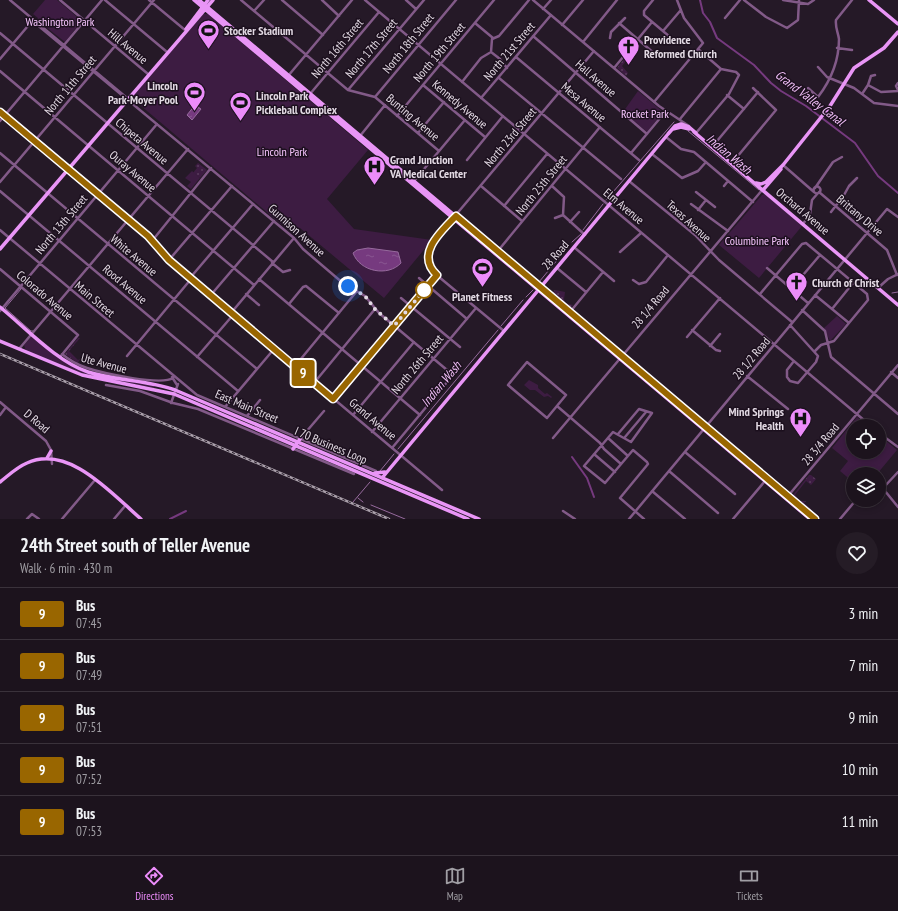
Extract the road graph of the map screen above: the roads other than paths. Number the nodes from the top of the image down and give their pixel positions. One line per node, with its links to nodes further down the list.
1 (10, 0): 44 (street, Gunnison Avenue)
2 (60, 0): 45 (street, Hill Avenue)
3 (103, 0): 45 (street); 49 (street)
4 (194, 0): 34 (main road)
5 (199, 0): 34 (main road)
6 (208, 0): 34 (main road)
7 (213, 0): 34 (main road)
8 (241, 0): 37 (street)
9 (264, 0): 37 (street)
10 (282, 0): 57 (street)
11 (322, 0): 41 (street)
12 (352, 0): 41 (street)
13 (365, 0): 39 (street, Elm Avenue)
14 (406, 0): 35 (street)
15 (424, 0): 35 (street, North 17th Street)
16 (456, 0): 67 (street, North 18th Street)
17 (494, 0): 47 (street, North 19th Street)
18 (529, 0): 60 (street)
19 (533, 0): 36 (street, Orchard Avenue)
20 (551, 0): 36 (street)
21 (583, 0): 51 (street)
22 (617, 0): 63 (street)
23 (653, 0): 46 (street)
24 (677, 0): 38 (street)
25 (740, 0): 43 (street)
26 (752, 0): 32 (street)
27 (783, 0): 33 (street)
28 (814, 0): 33 (street)
29 (852, 0): 69 (street)
30 (869, 0): 50 (main road)
31 (152, 1): 49 (street, North 11th Street); 53 (street)
32 (745, 1): 33 (street)
33 (799, 1)
34 (205, 7): 53 (main road); 64 (main road); 72 (main road)
35 (416, 9): 52 (street, North 17th Street)
36 (543, 9): 40 (street, Orchard Avenue)
37 (254, 11): 76 (street)
38 (680, 11): 54 (street); 70 (street)
39 (379, 12): 52 (street, Elm Avenue); 88 (street, North 16th Street)
40 (551, 15): 51 (street, Orchard Avenue); 58 (street, North 21st Street)
41 (339, 16): 57 (street)
42 (625, 18): 48 (street)
43 (725, 18)
44 (33, 19): 65 (street); 66 (street, Gunnison Avenue)
45 (84, 21): 66 (street); 68 (street, Hill Avenue)
46 (652, 22): 54 (street); 62 (street)
47 (475, 23): 60 (street); 80 (street, North 19th Street)
48 (619, 23): 61 (street); 62 (street)
49 (133, 24): 68 (street, North 11th Street); 74 (street)
50 (898, 24)
51 (562, 25): 63 (street, Orchard Avenue)
52 (399, 29): 67 (street, Elm Avenue); 102 (street, North 17th Street)
53 (185, 30): 74 (main road)
54 (663, 31): 59 (street)
55 (898, 32): 97 (main road, 28 1/4 Road)
56 (0, 33): 65 (street, Chipeta Avenue)
57 (323, 35): 76 (street)
58 (533, 36): 78 (street, North 21st Street); 89 (street, Hall Avenue)
59 (670, 37)
60 (493, 38): 75 (street)
61 (610, 38)
62 (638, 39): 77 (street); 83 (street)
63 (583, 42): 73 (street, Orchard Avenue)
64 (246, 43): 72 (main road); 92 (main road)
65 (13, 44): 79 (street); 86 (street, Chipeta Avenue)
66 (64, 45): 86 (street); 87 (street, Gunnison Avenue)
67 (418, 45): 80 (street, Elm Avenue); 111 (street, North 18th Street)
68 (115, 46): 87 (street, North 11th Street); 90 (street, Hill Avenue)
69 (837, 48): 71 (street); 94 (street)
70 (698, 49): 84 (street); 115 (street)
71 (852, 50)
72 (260, 51): 92 (main road)
73 (594, 51): 83 (street, Orchard Avenue); 89 (street, North 23rd Street)
74 (167, 52): 90 (main road)
75 (491, 52): 82 (street); 95 (street)
76 (306, 55): 88 (street); 92 (street)
77 (656, 55)
78 (516, 57): 82 (street, North 21st Street); 106 (street, Mesa Avenue)
79 (0, 59)
80 (440, 64): 95 (street, Elm Avenue); 98 (street, North 19th Street)
81 (818, 67): 94 (street)
82 (507, 68): 93 (street, North 21st Street)
83 (614, 68): 115 (street, Orchard Avenue)
84 (721, 69): 110 (street); 126 (street)
85 (0, 70): 104 (street, Ouray Avenue)
86 (44, 70): 104 (street); 108 (street, Chipeta Avenue)
87 (94, 71): 108 (street, North 11th Street); 112 (street, Gunnison Avenue)
88 (328, 73): 102 (street); 109 (street, North 16th Street)
89 (575, 73): 106 (street, North 23rd Street); 139 (street, Hall Avenue)
90 (148, 74): 112 (main road)
91 (875, 75): 99 (street)
92 (288, 77): 109 (main road)
93 (499, 78): 113 (street, North 21st Street); 121 (street)
94 (830, 78): 97 (street); 101 (street)
95 (462, 82): 113 (street, Elm Avenue)
96 (898, 83): 103 (street)
97 (844, 84): 107 (street); 161 (main road, 28 1/4 Road)
98 (423, 85): 114 (street, Kennedy Avenue); 123 (street, North 19th Street)
99 (868, 85): 103 (street); 107 (street)
100 (753, 88): 105 (street)
101 (808, 88)
102 (348, 90): 111 (street)
103 (898, 91)
104 (25, 92): 122 (street); 125 (street, Ouray Avenue)
105 (758, 92): 118 (street); 159 (street)
106 (559, 93): 121 (street, North 23rd Street); 132 (street, Mesa Avenue)
107 (862, 94): 117 (street)
108 (74, 95): 125 (street, North 11th Street); 129 (street, Chipeta Avenue)
109 (309, 95): 141 (main road)
110 (727, 95): 118 (street); 137 (street)
111 (375, 97): 116 (street, Bunting Avenue)
112 (127, 98): 129 (main road); 130 (street, Gunnison Avenue)
113 (481, 98): 124 (street, Elm Avenue)
114 (444, 102): 127 (street, Kennedy Avenue); 136 (street)
115 (654, 102): 119 (street, Orchard Avenue)
116 (385, 105): 123 (street, Bunting Avenue); 141 (street)
117 (898, 106)
118 (744, 109): 145 (street)
119 (666, 111): 126 (street, Orchard Avenue); 139 (street)
120 (0, 112): 122 (main road, Grand Avenue)
121 (542, 114): 138 (street, North 23rd Street); 147 (street)
122 (4, 116): 128 (street); 143 (main road, Grand Avenue)
123 (397, 116): 136 (street, Bunting Avenue)
124 (503, 116): 138 (street, Elm Avenue); 142 (street)
125 (55, 117): 143 (street, North 11th Street); 144 (street, Ouray Avenue)
126 (680, 119): 131 (street); 135 (street, Orchard Avenue)
127 (465, 120): 142 (street, Kennedy Avenue); 150 (street)
128 (0, 121)
129 (107, 123): 144 (main road); 146 (street, Chipeta Avenue)
130 (157, 124): 146 (street, North 13th Street); 149 (street, Gunnison Avenue)
131 (680, 124): 133 (street, Orchard Avenue); 134 (main road, 28 Road); 135 (main road)
132 (600, 127): 147 (street, North 25th Street); 152 (street, Mesa Avenue)
133 (685, 128): 134 (main road); 137 (main road, Orchard Avenue)
134 (672, 129): 140 (main road, 28 Road)
135 (692, 129): 137 (main road, Orchard Avenue)
136 (418, 133): 150 (street, Bunting Avenue)
137 (696, 133): 145 (main road, Orchard Avenue)
138 (524, 134): 153 (street, Elm Avenue); 177 (street, North 23rd Street)
139 (647, 134): 152 (street)
140 (666, 136): 154 (main road, 28 Road); 158 (street)
141 (359, 137): 148 (main road); 148 (main road)
142 (485, 137): 156 (street)
143 (35, 141): 160 (street, North 11th Street); 164 (main road, Grand Avenue)
144 (88, 145): 164 (main road); 166 (street, Ouray Avenue)
145 (712, 147): 159 (main road, Orchard Avenue)
146 (137, 148): 166 (street, North 13th Street); 168 (street, Chipeta Avenue)
147 (583, 148): 165 (street, North 25th Street); 170 (street)
148 (374, 149): 163 (main road); 163 (main road)
149 (188, 150): 162 (street, Gunnison Avenue); 168 (street)
150 (439, 151): 175 (street)
151 (0, 153): 160 (street, White Avenue)
152 (631, 153): 157 (street, Mesa Avenue)
153 (548, 154): 165 (street, Elm Avenue); 195 (street)
154 (651, 154): 158 (street); 171 (main road, 28 Road)
155 (842, 157): 180 (street)
156 (467, 160)
157 (639, 160)
158 (706, 162): 172 (street)
159 (732, 163): 173 (main road, Orchard Avenue)
160 (14, 165): 174 (street, North 11th Street); 185 (street, White Avenue)
161 (783, 165): 167 (main road, 28 1/4 Road); 181 (main road, 28 1/4 Road); 184 (street)
162 (211, 168): 176 (street, Gunnison Avenue); 186 (street)
163 (396, 168): 175 (main road); 175 (main road)
164 (68, 169): 185 (main road); 188 (street, Grand Avenue)
165 (565, 169): 178 (street, North 25th Street); 194 (street, Elm Avenue)
166 (118, 170): 188 (street, North 13th Street); 189 (street, Ouray Avenue)
167 (778, 170): 173 (main road); 181 (street, 28 1/4 Road)
168 (167, 174): 186 (street, Chipeta Avenue); 189 (street)
169 (857, 178): 196 (street)
170 (621, 179)
171 (629, 180): 194 (main road, 28 Road); 232 (street, Texas Avenue)
172 (728, 181): 179 (street); 191 (street)
173 (752, 181): 181 (main road, Orchard Avenue)
174 (0, 182)
175 (413, 182): 205 (main road); 205 (main road)
176 (232, 186): 192 (street, Gunnison Avenue); 198 (street)
177 (481, 186): 195 (street); 205 (street, North 23rd Street)
178 (552, 186): 202 (street); 211 (street, North 25th Street)
179 (724, 186)
180 (814, 188): 184 (street); 187 (street, Brittany Drive)
181 (763, 190): 191 (street, 28 1/4 Road); 213 (main road, Orchard Avenue)
182 (0, 191): 203 (street, Rood Avenue)
183 (696, 192): 190 (street)
184 (814, 192): 187 (street)
185 (47, 193): 203 (main road); 208 (street, White Avenue)
186 (191, 193): 198 (street, Chipeta Avenue); 204 (street)
187 (819, 193): 196 (street, Brittany Drive); 213 (street)
188 (98, 194): 208 (street, North 13th Street); 209 (street, Grand Avenue)
189 (149, 196): 204 (street, Ouray Avenue); 209 (street)
190 (706, 200): 197 (street); 199 (street)
191 (753, 202): 216 (street, 28 1/4 Road)
192 (253, 204): 210 (street, Gunnison Avenue); 214 (street)
193 (691, 204): 199 (street)
194 (608, 205): 218 (street, Elm Avenue); 220 (main road, 28 Road)
195 (504, 206): 211 (street)
196 (836, 206): 201 (street); 219 (street, Brittany Drive)
197 (715, 207)
198 (211, 210): 214 (street, Chipeta Avenue); 217 (street)
199 (698, 210): 216 (street)
200 (579, 212): 212 (street)
201 (831, 212)
202 (563, 214): 207 (street); 212 (street)
203 (29, 215): 221 (main road); 223 (street, Rood Avenue)
204 (172, 216): 217 (street, Ouray Avenue); 224 (street)
205 (455, 217): 230 (main road); 250 (street, North 23rd Street)
206 (898, 217): 219 (street, 28 1/2 Road)
207 (555, 218)
208 (77, 219): 223 (street, North 13th Street); 225 (street, White Avenue)
209 (128, 220): 224 (street, Grand Avenue); 225 (street)
210 (274, 221): 222 (street, Gunnison Avenue); 226 (street)
211 (522, 221): 230 (street, North 25th Street)
212 (570, 222): 220 (street)
213 (803, 224): 235 (main road, Orchard Avenue)
214 (232, 228): 226 (street, Chipeta Avenue); 229 (street)
215 (0, 230): 221 (street, Main Street)
216 (728, 231): 232 (street, 28 1/4 Road)
217 (192, 233): 229 (street, Ouray Avenue); 236 (street)
218 (641, 233): 231 (street); 233 (street, Elm Avenue)
219 (868, 233): 235 (street, 28 1/2 Road); 249 (street, Brittany Drive)
220 (585, 235): 227 (main road, 28 Road)
221 (10, 238): 228 (main road); 238 (street, Main Street)
222 (294, 238): 237 (street); 265 (street, Gunnison Avenue)
223 (59, 241): 238 (street, North 13th Street); 239 (street, Rood Avenue)
224 (152, 241): 236 (street, Grand Avenue)
225 (108, 244): 239 (street); 273 (street, White Avenue)
226 (253, 245): 237 (street, Chipeta Avenue); 240 (street)
227 (575, 248): 241 (main road, 28 Road); 247 (street)
228 (0, 249)
229 (213, 250): 240 (street, Ouray Avenue); 253 (street)
230 (496, 252): 246 (main road); 246 (main road)
231 (620, 252)
232 (710, 252): 248 (street, 28 1/4 Road); 268 (street, Texas Avenue)
233 (668, 255): 248 (street, Elm Avenue); 255 (street)
234 (820, 255): 244 (street); 251 (street); 263 (street)
235 (845, 259): 244 (street, 28 1/2 Road); 261 (main road, Orchard Avenue)
236 (169, 260): 253 (street, Grand Avenue)
237 (273, 262): 245 (street, Chipeta Avenue); 254 (street)
238 (40, 263): 259 (street, North 13th Street); 264 (street, Main Street)
239 (89, 266): 264 (street); 289 (street, Rood Avenue)
240 (234, 268): 258 (street, Ouray Avenue); 270 (street)
241 (557, 268): 262 (main road, 28 Road); 266 (street)
242 (767, 268): 251 (street)
243 (0, 269): 259 (street, Colorado Avenue)
244 (837, 269): 257 (street); 269 (street, 28 1/2 Road)
245 (290, 270)
246 (517, 270): 262 (main road); 262 (main road)
247 (603, 272): 256 (street); 266 (street)
248 (691, 274): 272 (street, Elm Avenue); 318 (street, 28 1/4 Road)
249 (897, 274): 261 (street)
250 (437, 275): 260 (street); 280 (street)
251 (776, 275): 263 (street); 268 (street)
252 (419, 278): 260 (street)
253 (190, 279): 270 (street, Grand Avenue); 273 (street)
254 (259, 279): 258 (street); 275 (street)
255 (633, 280)
256 (614, 281)
257 (853, 283): 282 (street); 291 (street)
258 (254, 285): 267 (street)
259 (21, 286): 279 (street, North 13th Street); 284 (street, Colorado Avenue)
260 (428, 286): 278 (street); 288 (street)
261 (879, 287): 276 (main road, Orchard Avenue)
262 (539, 288): 287 (main road); 287 (main road); 295 (main road, 28 Road)
263 (792, 288): 274 (street)
264 (70, 289): 284 (street); 307 (street, Main Street)
265 (357, 291): 281 (street, Gunnison Avenue); 285 (street)
266 (586, 292): 287 (street)
267 (246, 294): 277 (street); 286 (street)
268 (760, 294): 290 (street, Texas Avenue)
269 (815, 295): 274 (street, 28 1/2 Road); 282 (street)
270 (210, 296): 286 (street, Grand Avenue)
271 (401, 298): 278 (street)
272 (720, 298): 294 (street); 306 (street, Elm Avenue)
273 (174, 300): 289 (street); 300 (street, White Avenue)
274 (808, 303): 283 (street, 28 1/2 Road)
275 (289, 304): 285 (street); 296 (street)
276 (898, 305)
277 (259, 306)
278 (411, 306): 293 (street); 302 (street)
279 (1, 308): 298 (main road, Ute Avenue)
280 (476, 308): 288 (street, North 26th Street); 295 (street)
281 (375, 309): 293 (street, Gunnison Avenue); 312 (street)
282 (832, 309): 291 (street)
283 (802, 310): 290 (street, 28 1/2 Road); 305 (street)
284 (51, 312): 298 (street); 315 (street, Colorado Avenue)
285 (339, 313): 296 (street)
286 (232, 314): 300 (street); 311 (street, Grand Avenue)
287 (569, 314): 297 (main road); 297 (main road)
288 (467, 319): 302 (street, North 26th Street)
289 (156, 322): 307 (street); 317 (street, Rood Avenue)
290 (792, 322): 292 (street, 28 1/2 Road)
291 (849, 323): 305 (street)
292 (790, 325): 306 (street, 28 1/2 Road); 314 (street)
293 (394, 326): 304 (street, Gunnison Avenue); 322 (street)
294 (692, 330): 301 (street); 308 (street)
295 (504, 331): 376 (main road, 28 Road)
296 (323, 332): 312 (street); 324 (street)
297 (591, 332): 318 (main road)
298 (32, 334): 310 (street); 315 (main road, Ute Avenue)
299 (720, 334): 308 (street)
300 (216, 335): 317 (street); 325 (street, White Avenue)
301 (687, 336)
302 (450, 339): 309 (street); 319 (street, North 26th Street)
303 (0, 340): 310 (main road)
304 (414, 342): 319 (street, Gunnison Avenue); 334 (street)
305 (828, 343): 314 (street); 340 (street)
306 (774, 344): 320 (street, Elm Avenue); 329 (street, 28 1/2 Road)
307 (136, 345): 316 (street); 323 (street, Main Street)
308 (710, 346): 313 (street)
309 (460, 347)
310 (19, 349): 338 (main road)
311 (274, 349): 324 (street, Grand Avenue); 325 (street)
312 (342, 349): 322 (street); 333 (street)
313 (720, 351)
314 (815, 351): 327 (street)
315 (61, 355): 330 (street); 338 (main road, Ute Avenue)
316 (127, 356)
317 (197, 357): 337 (street, Rood Avenue)
318 (621, 358): 328 (main road); 328 (main road); 359 (street, 28 1/4 Road)
319 (433, 359): 341 (street, North 26th Street); 353 (street, Gunnison Avenue)
320 (794, 361): 327 (street, Elm Avenue); 327 (street)
321 (898, 364): 326 (street, 28 3/4 Road)
322 (362, 365): 334 (street); 342 (street)
323 (161, 366): 330 (street); 332 (street, Main Street)
324 (295, 366): 333 (street, Grand Avenue)
325 (257, 370): 337 (street)
326 (891, 372): 331 (street); 340 (street, 28 3/4 Road)
327 (808, 373): 354 (street, Elm Avenue)
328 (642, 375): 339 (main road); 339 (main road)
329 (747, 376): 350 (street); 361 (street, 28 1/2 Road)
330 (173, 378): 336 (street)
331 (898, 378)
332 (179, 381): 336 (street); 348 (street, East Main Street)
333 (314, 382): 342 (street, Grand Avenue)
334 (381, 382): 341 (street); 357 (street)
335 (106, 385): 345 (street, East Main Street)
336 (177, 385): 338 (street)
337 (238, 391): 348 (street)
338 (174, 392): 345 (street); 368 (main road, I 70 Business Loop)
339 (662, 392): 349 (main road); 349 (main road)
340 (874, 394): 354 (street, 28 3/4 Road); 355 (street)
341 (400, 398): 353 (street); 362 (street, North 26th Street)
342 (333, 399): 357 (street, Grand Avenue)
343 (260, 400): 358 (street)
344 (0, 402): 347 (street, D Road)
345 (171, 402): 368 (street, East Main Street)
346 (557, 406): 346 (street); 359 (street)
347 (6, 407): 356 (street); 373 (street, D Road)
348 (225, 407): 358 (street, East Main Street)
349 (683, 410): 361 (main road); 361 (main road)
350 (788, 410)
351 (324, 411): 368 (street)
352 (646, 412): 363 (street); 364 (street); 364 (street)
353 (420, 414): 372 (street)
354 (857, 414): 360 (street, Elm Avenue); 400 (street, 28 3/4 Road)
355 (898, 414)
356 (0, 415)
357 (353, 415): 362 (street, Grand Avenue)
358 (247, 416): 368 (street, East Main Street)
359 (571, 418): 365 (street, 28 1/4 Road); 369 (street)
360 (863, 419)
361 (704, 427): 370 (main road); 370 (main road); 374 (street, 28 1/2 Road)
362 (372, 432): 372 (street, Grand Avenue)
363 (618, 434): 364 (street); 366 (street)
364 (625, 437)
365 (554, 438)
366 (608, 438): 369 (street); 377 (street)
367 (886, 438): 371 (street)
368 (296, 444): 381 (main road, I 70 Business Loop); 381 (street, East Main Street); 389 (street, East Main Street)
369 (602, 445): 375 (street); 382 (street)
370 (727, 447): 380 (main road); 380 (main road)
371 (898, 447)
372 (392, 448): 376 (street, Grand Avenue)
373 (51, 451): 378 (main road); 379 (street, D Road)
374 (685, 452): 385 (street, 28 1/2 Road); 399 (street)
375 (594, 454): 387 (street); 387 (street)
376 (400, 455): 386 (main road, 28 Road); 397 (street, Grand Avenue)
377 (628, 456): 382 (street); 406 (street)
378 (46, 458): 379 (main road); 393 (main road)
379 (52, 461): 390 (main road); 395 (main road)
380 (744, 462): 392 (main road); 396 (main road)
381 (348, 464): 383 (main road, I 70 Business Loop); 384 (street, East Main Street); 391 (main road, I 70 Business Loop)
382 (621, 464): 387 (street)
383 (366, 471): 386 (main road); 391 (main road, I 70 Business Loop)
384 (376, 471)
385 (669, 471): 398 (street, 28 1/2 Road); 407 (street)
386 (386, 472): 391 (main road, 28 Road); 394 (main road)
387 (614, 472)
388 (898, 472): 404 (street)
389 (354, 474)
390 (95, 480): 402 (main road); 411 (street)
391 (381, 480): 394 (main road, I 70 Business Loop); 401 (main road, I 70 Business Loop)
392 (765, 481): 396 (main road); 400 (main road); 419 (street)
393 (0, 482)
394 (394, 483): 401 (main road, I 70 Business Loop)
395 (0, 485)
396 (776, 486): 400 (main road)
397 (442, 490)
398 (652, 491): 406 (street, 28 1/2 Road); 418 (street)
399 (735, 494)
400 (787, 497): 420 (main road); 421 (main road)
401 (441, 505): 414 (main road, I 70 Business Loop); 415 (main road, I 70 Business Loop)
402 (125, 506): 412 (street); 413 (main road)
403 (850, 507): 422 (street)
404 (898, 508)
405 (563, 511): 408 (street)
406 (635, 511): 416 (street, 28 1/2 Road); 417 (street)
407 (718, 513)
408 (573, 518)
409 (27, 519): 410 (street)
410 (39, 519)
411 (62, 519)
412 (114, 519)
413 (141, 519)
414 (468, 519)
415 (478, 519)
416 (628, 519)
417 (644, 519)
418 (685, 519)
419 (733, 519)
420 (810, 519)
421 (815, 519)
422 (840, 519)

